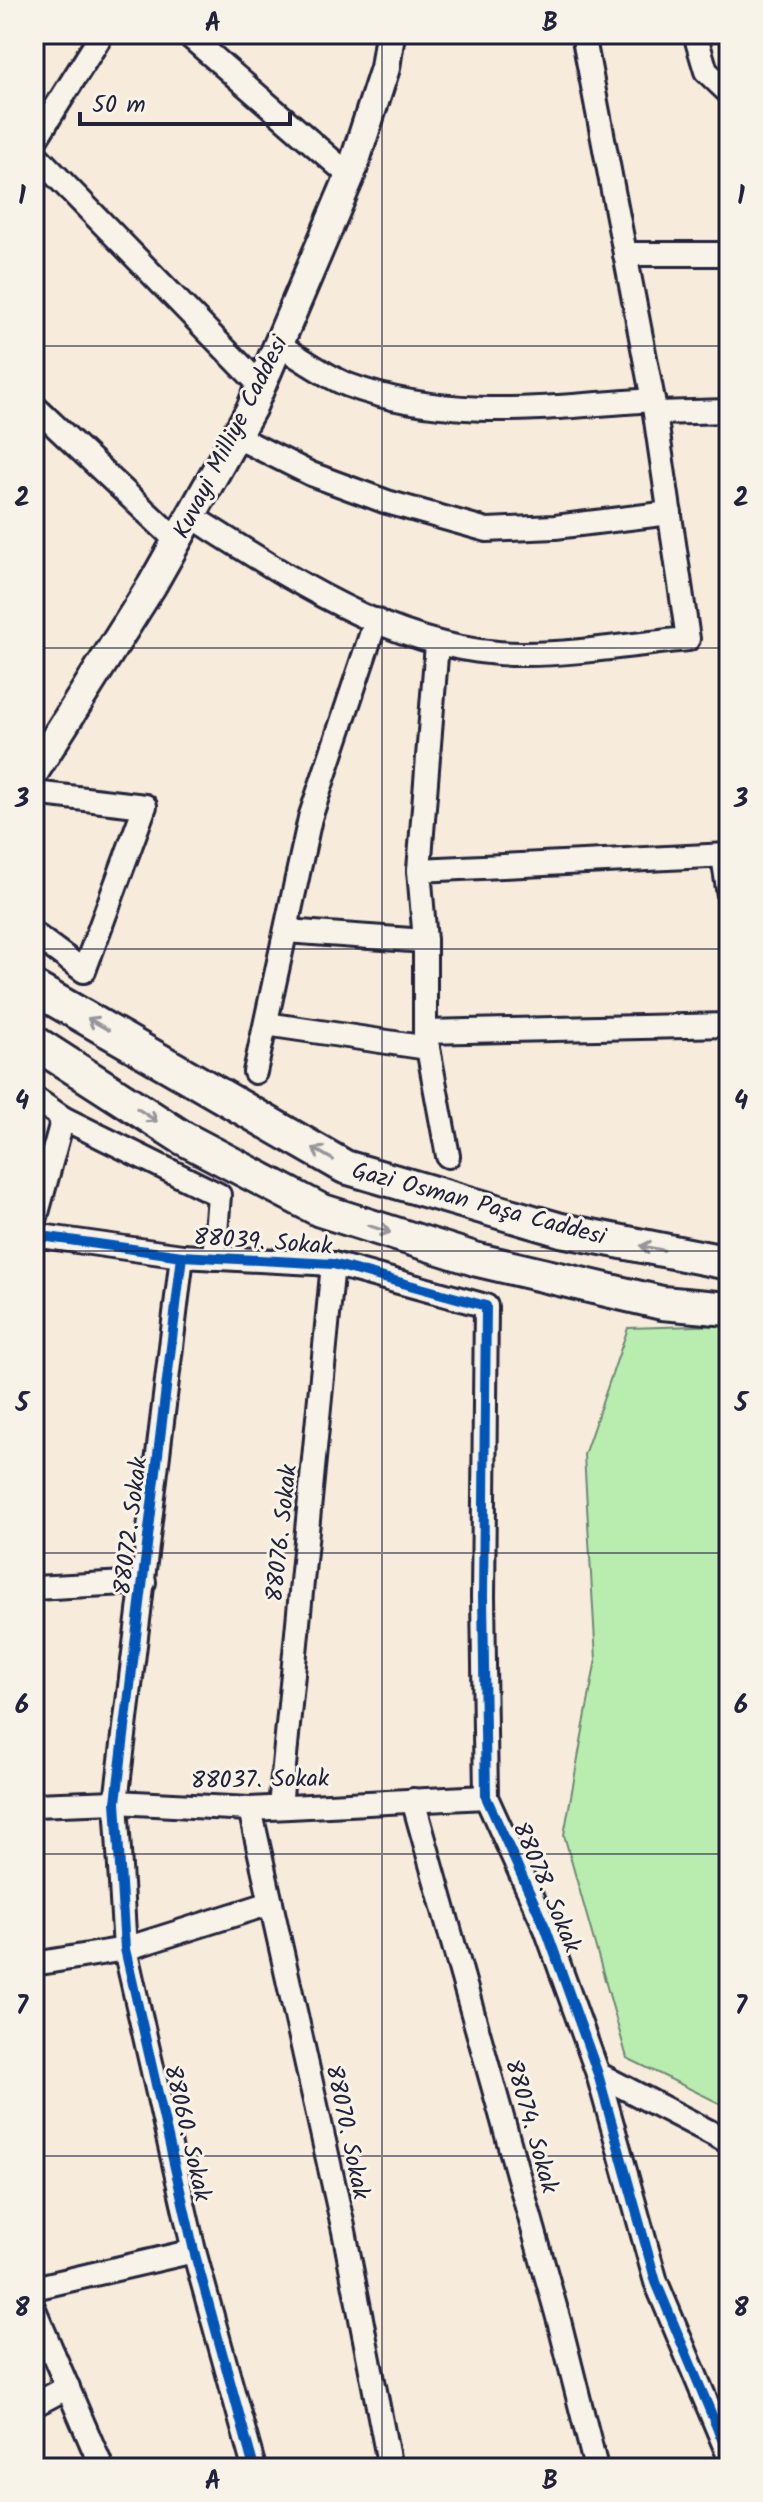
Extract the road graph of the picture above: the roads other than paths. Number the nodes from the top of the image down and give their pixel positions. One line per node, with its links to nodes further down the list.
1 (102, 34): 7 (street)
2 (187, 34): 9 (street)
3 (390, 34): 9 (street, Kuvayi Milliye Caddesi)
4 (583, 34): 10 (street)
5 (695, 34): 6 (street)
6 (726, 84)
7 (34, 142)
8 (34, 153): 13 (street)
9 (350, 176): 12 (street, Kuvayi Milliye Caddesi)
10 (625, 254): 11 (street); 15 (street)
11 (729, 254)
12 (279, 345): 13 (street, Kuvayi Milliye Caddesi); 15 (street)
13 (261, 386): 17 (street, Kuvayi Milliye Caddesi)
14 (34, 406): 20 (street)
15 (654, 406): 16 (street); 18 (street)
16 (729, 411)
17 (235, 436): 18 (street); 19 (street, Kuvayi Milliye Caddesi)
18 (670, 513): 22 (street)
19 (191, 516): 20 (street, Kuvayi Milliye Caddesi); 21 (street)
20 (177, 541): 23 (street, Kuvayi Milliye Caddesi)
21 (376, 620): 22 (street); 28 (street)
22 (437, 644): 26 (street)
23 (34, 772)
24 (34, 793): 29 (street)
25 (726, 856): 26 (street); 27 (street)
26 (419, 870): 30 (street)
27 (729, 895)
28 (286, 931): 30 (street); 32 (street)
29 (34, 934)
30 (425, 941): 34 (street)
31 (34, 988): 44 (main road, Gazi Osman Paşa Caddesi, one-way to 31)
32 (266, 1024): 34 (street); 36 (street)
33 (729, 1025): 34 (street)
34 (426, 1040): 39 (street)
35 (34, 1042): 47 (main road, Gazi Osman Paşa Caddesi, one-way to 47)
36 (255, 1072)
37 (34, 1098): 38 (street)
38 (63, 1118): 40 (street); 43 (street)
39 (448, 1156)
40 (34, 1224)
41 (34, 1235): 42 (street, 88039. Sokak)
42 (182, 1256): 43 (street, 88039. Sokak); 48 (street, 88072. Sokak)
43 (214, 1258): 45 (street, 88039. Sokak)
44 (729, 1263)
45 (333, 1264): 46 (street, 88039. Sokak); 54 (street, 88076. Sokak)
46 (486, 1306): 50 (street, 88078. Sokak)
47 (729, 1309)
48 (144, 1582): 49 (street); 52 (street, 88072. Sokak)
49 (34, 1588)
50 (486, 1797): 51 (street, 88037. Sokak); 59 (street, 88078. Sokak)
51 (413, 1800): 54 (street, 88037. Sokak); 70 (street, 88074. Sokak)
52 (116, 1802): 53 (street, 88037. Sokak); 55 (street, 88037. Sokak); 57 (street, 88060. Sokak)
53 (34, 1805)
54 (280, 1807): 55 (street, 88037. Sokak)
55 (250, 1809): 56 (street, 88070. Sokak)
56 (271, 1903): 57 (street); 69 (street, 88070. Sokak)
57 (125, 1949): 58 (street); 61 (street, 88060. Sokak)
58 (34, 1964)
59 (598, 2074): 60 (street); 66 (street, 88078. Sokak)
60 (729, 2142)
61 (194, 2251): 62 (street); 68 (street, 88060. Sokak)
62 (34, 2288)
63 (34, 2309): 64 (street)
64 (68, 2387): 65 (street); 67 (street)
65 (34, 2405)
66 (729, 2456)
67 (102, 2468)
68 (254, 2468)
69 (390, 2468)
70 (596, 2468)

